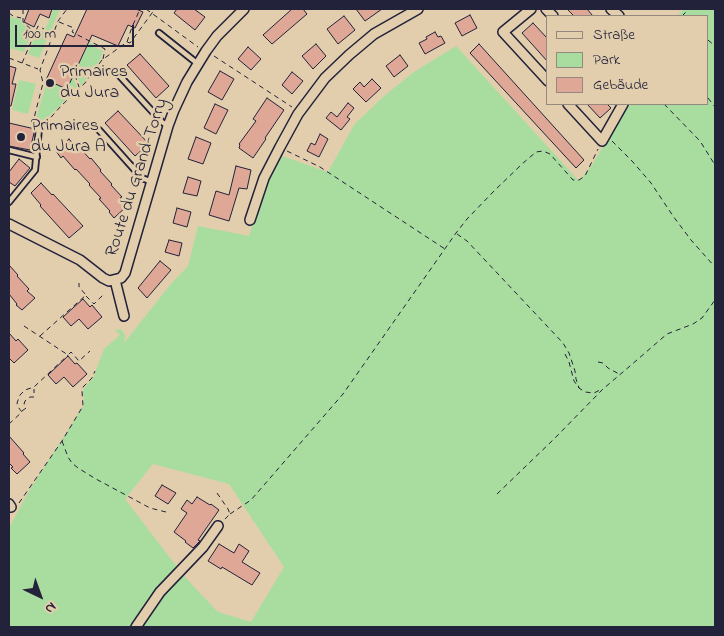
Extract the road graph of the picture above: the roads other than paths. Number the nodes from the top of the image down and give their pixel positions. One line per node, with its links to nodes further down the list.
1 (244, 9): 5 (street, Route du Grand-Torry)
2 (418, 9): 17 (street)
3 (531, 9): 7 (street)
4 (159, 33): 5 (lane)
5 (198, 64): 10 (street, Route du Grand-Torry)
6 (118, 74): 10 (lane)
7 (546, 79)
8 (569, 105): 9 (street)
9 (623, 105)
10 (168, 126): 15 (street, Route du Grand-Torry)
11 (39, 128): 14 (lane)
12 (99, 130): 15 (lane)
13 (9, 150): 14 (lane)
14 (37, 157): 16 (lane)
15 (152, 182): 19 (street, Route du Grand-Torry)
16 (9, 202)
17 (250, 220)
18 (9, 224): 19 (street, Route du Grand-Torry)
19 (115, 280): 20 (street)
20 (124, 316)
21 (218, 526): 22 (street)
22 (136, 627)

